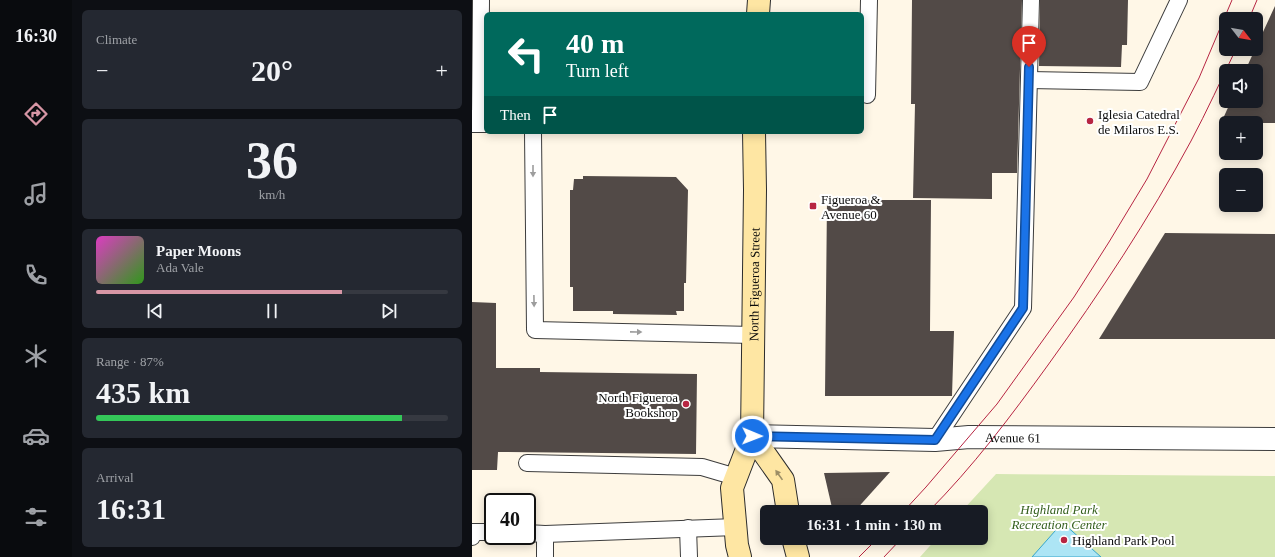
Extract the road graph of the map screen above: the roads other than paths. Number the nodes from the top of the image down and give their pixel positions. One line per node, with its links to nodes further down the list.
1 (482, 0): 9 (lane)
2 (759, 0): 6 (main road)
3 (868, 0): 8 (lane)
4 (1031, 0): 7 (lane)
5 (1179, 0): 7 (lane)
6 (758, 12)
7 (1029, 80): 15 (lane)
8 (867, 95)
9 (479, 121)
10 (533, 134): 12 (lane, one-way to 12)
11 (754, 134): 12 (main road, North Figueroa Street)
12 (753, 335): 13 (main road, North Figueroa Street)
13 (752, 436): 15 (street, Avenue 61); 17 (main road, North Figueroa Street); 18 (main road, one-way to 13)
14 (1275, 439): 15 (street, Avenue 61)
15 (935, 440)
16 (527, 463): 17 (lane)
17 (736, 478): 19 (main road, North Figueroa Street)
18 (787, 505)
19 (736, 527): 20 (lane); 28 (main road, North Figueroa Street)
20 (688, 528): 23 (lane); 27 (lane)
21 (484, 532): 24 (lane)
22 (536, 534): 23 (lane)
23 (545, 534): 26 (lane)
24 (472, 537)
25 (795, 545): 29 (main road)
26 (545, 557)
27 (689, 557)
28 (740, 557)
29 (798, 557)

